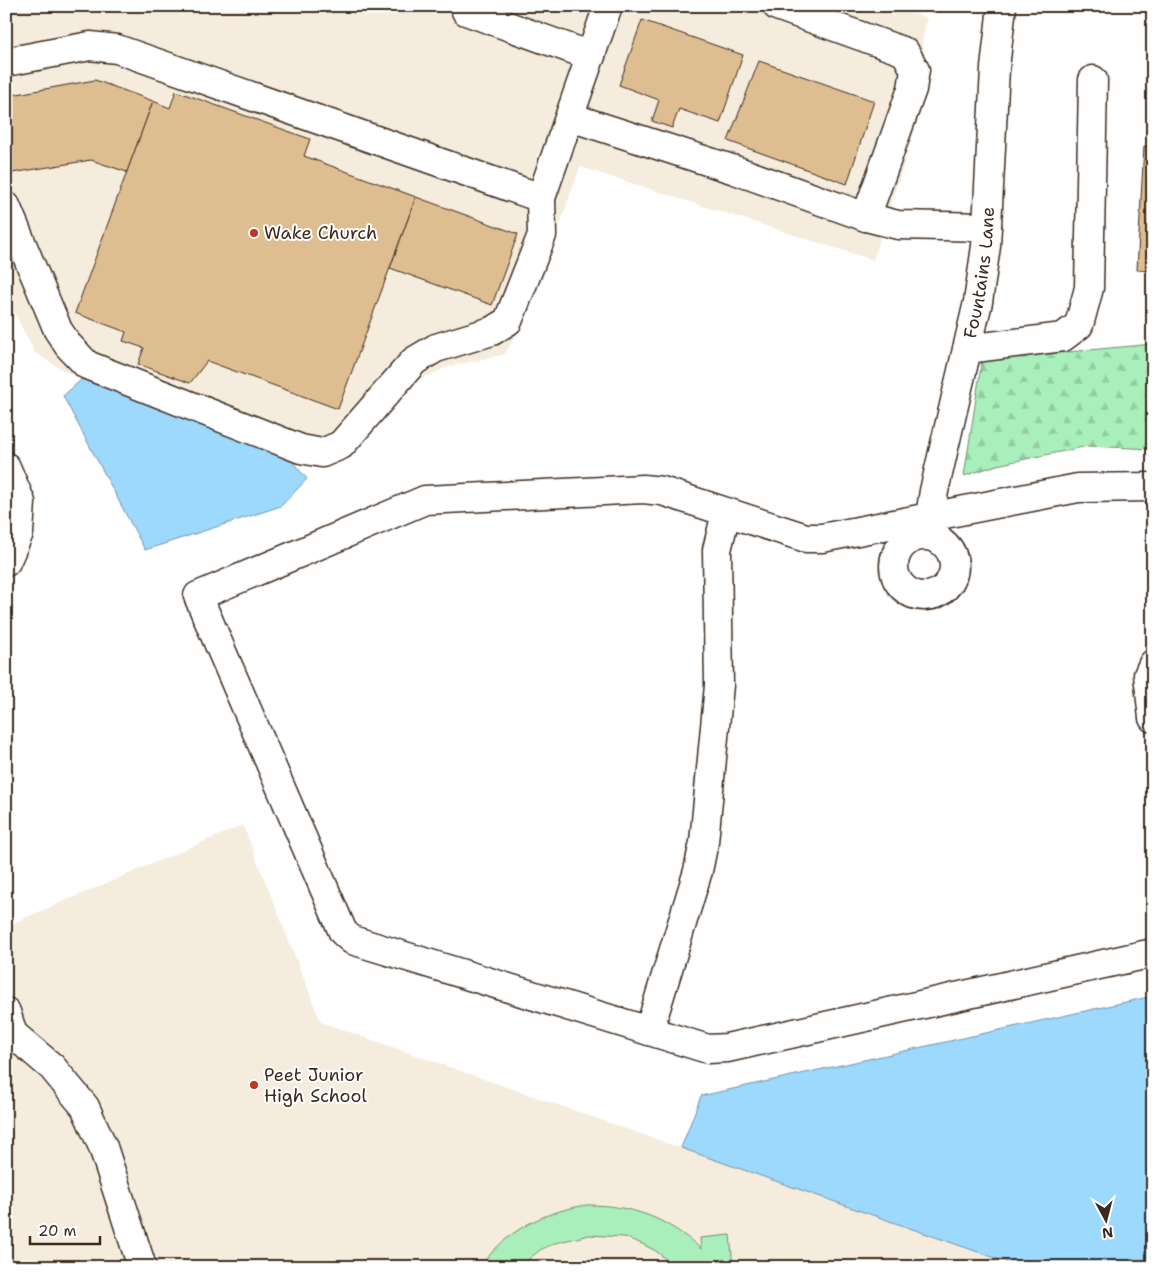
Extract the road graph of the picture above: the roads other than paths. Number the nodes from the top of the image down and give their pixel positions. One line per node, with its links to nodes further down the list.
1 (468, 6): 5 (street)
2 (608, 6): 5 (street)
3 (777, 6): 11 (street)
4 (1002, 6): 12 (street, Fountains Lane)
5 (590, 56): 8 (street)
6 (6, 62): 9 (street)
7 (1092, 80): 13 (street)
8 (570, 116): 9 (street); 11 (street)
9 (541, 198): 10 (street)
10 (6, 206)
11 (866, 217): 12 (street)
12 (987, 227): 13 (street, Fountains Lane)
13 (967, 349): 17 (street, Fountains Lane)
14 (6, 467): 18 (street)
15 (1153, 487): 17 (street)
16 (726, 512): 17 (street); 23 (street); 23 (street)
17 (929, 526)
18 (6, 562)
19 (1153, 664): 20 (street)
20 (1153, 718)
21 (1153, 953): 23 (street)
22 (9, 1026): 24 (street)
23 (649, 1031)
24 (142, 1267)

